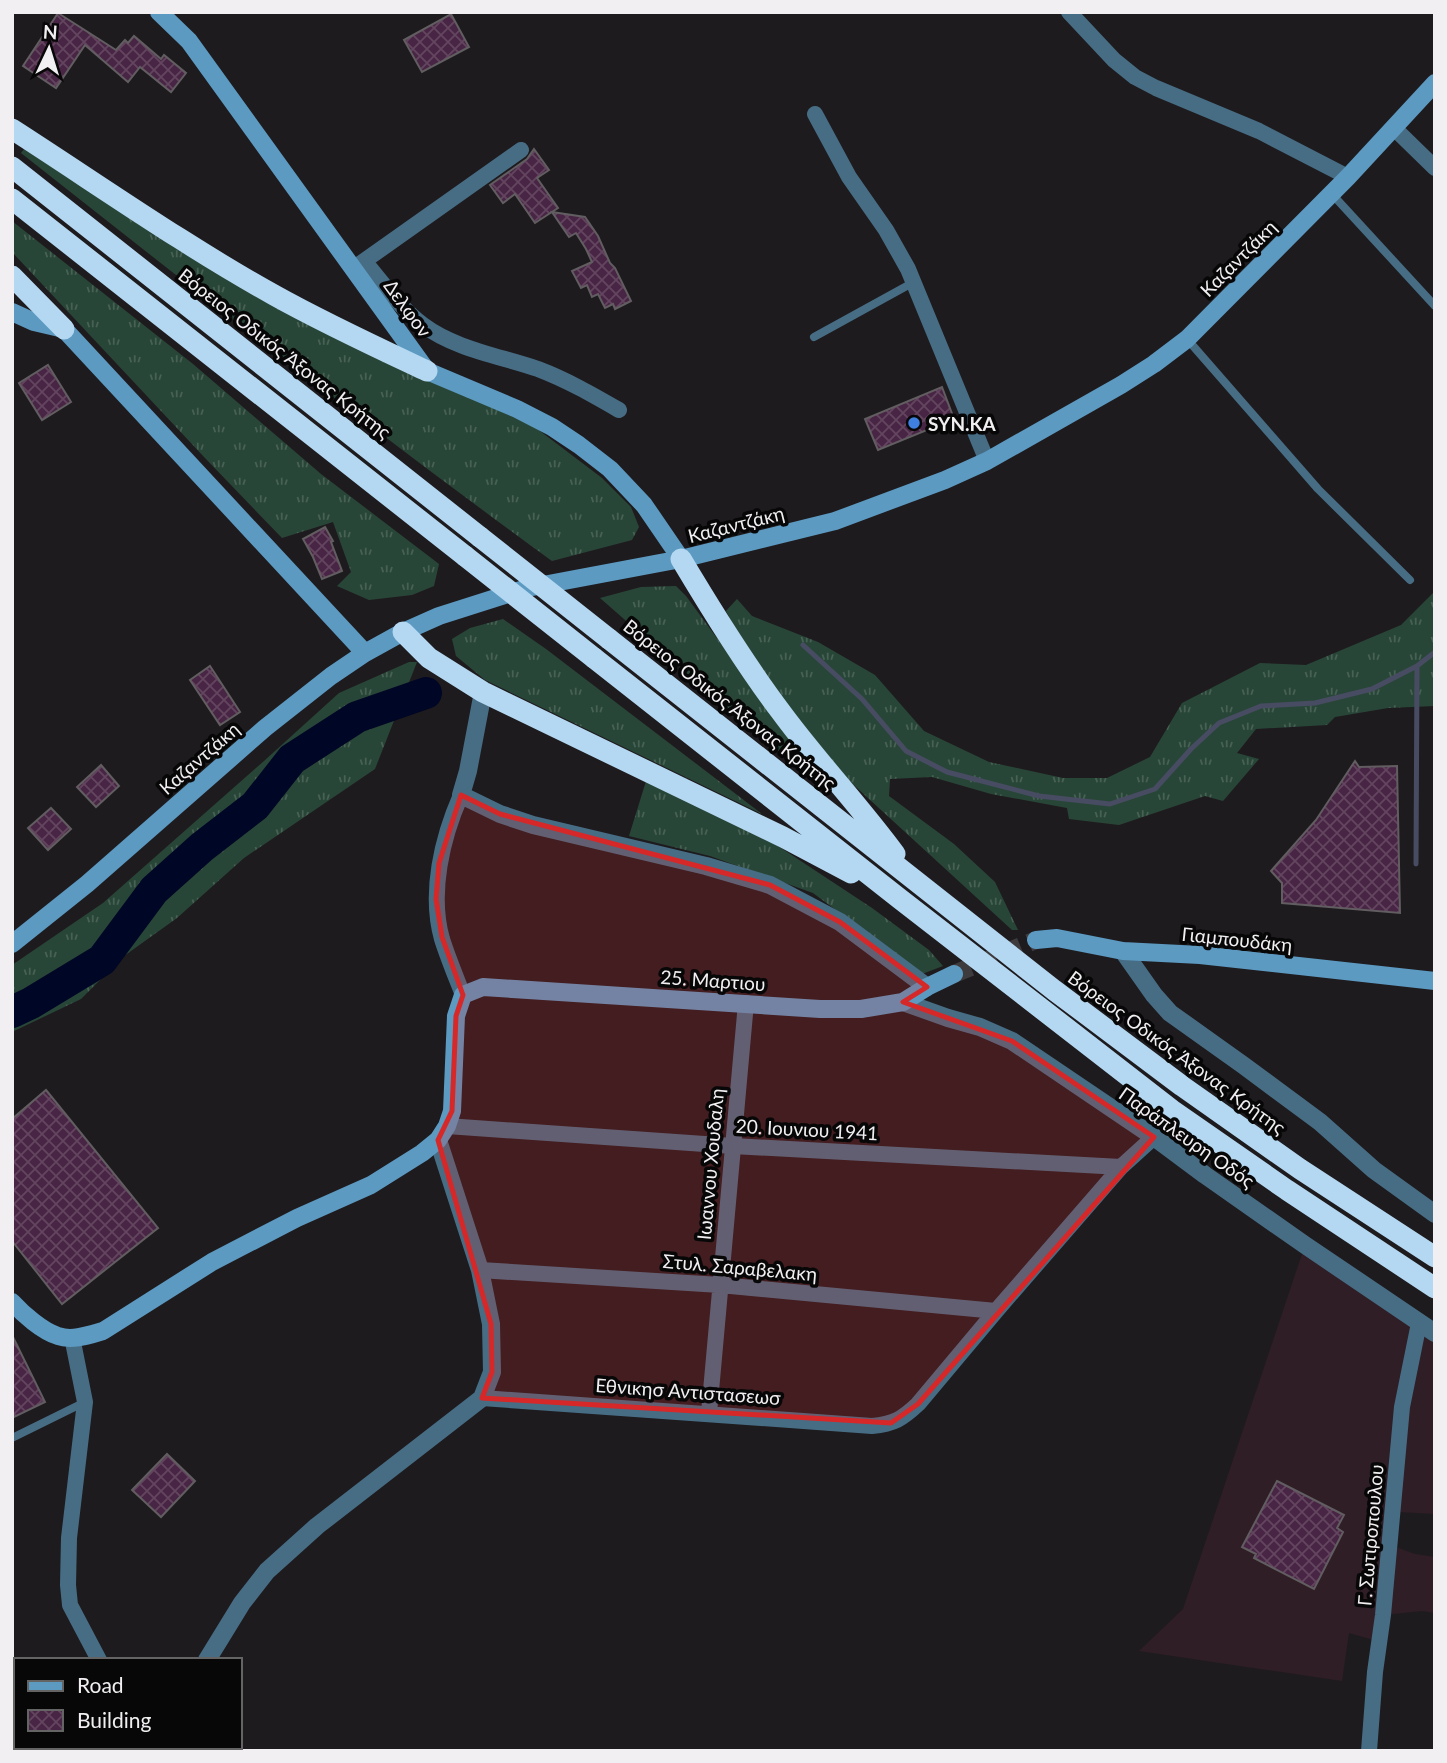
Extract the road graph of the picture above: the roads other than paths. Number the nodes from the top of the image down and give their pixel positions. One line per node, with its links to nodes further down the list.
1 (159, 12): 13 (main road, Δελφον)
2 (1069, 12): 10 (street)
3 (1435, 83): 5 (main road, Καζαντζάκη)
4 (815, 114): 15 (street)
5 (1394, 128): 9 (street); 10 (main road, Καζαντζάκη)
6 (12, 129): 21 (highway)
7 (521, 150): 13 (street)
8 (12, 167): 30 (highway, Βόρειος Οδικός Άξονας Κρήτης, bridge)
9 (1435, 168)
10 (1348, 177): 11 (main road, Καζαντζάκη)
11 (1331, 193): 16 (lane); 20 (main road, Καζαντζάκη)
12 (12, 199): 31 (highway, bridge)
13 (359, 265): 21 (main road, Δελφον); 22 (street)
14 (12, 276): 18 (highway)
15 (914, 282): 19 (lane); 23 (street)
16 (1435, 306)
17 (12, 312): 18 (main road)
18 (64, 329): 27 (main road)
19 (814, 337)
20 (1187, 339): 23 (main road, Καζαντζάκη); 25 (lane)
21 (427, 371): 24 (main road)
22 (619, 410)
23 (987, 461): 24 (main road, Καζαντζάκη)
24 (681, 559): 26 (main road, Καζαντζάκη); 30 (highway)
25 (1410, 580)
26 (403, 632): 27 (main road, Καζαντζάκη); 28 (highway)
27 (365, 653): 33 (main road, Καζαντζάκη)
28 (483, 692): 29 (street); 31 (highway)
29 (461, 795): 37 (street); 38 (street)
30 (911, 875): 46 (highway, Βόρειος Οδικός Άξονας Κρήτης)
31 (900, 899): 49 (highway)
32 (1036, 940): 34 (main road, Γιαμπουδάκη)
33 (12, 944)
34 (1123, 951): 36 (main road, Γιαμπουδάκη); 45 (street)
35 (954, 974): 37 (main road, 25. Μαρτιου)
36 (1435, 981)
37 (927, 987): 39 (main road, 25. Μαρτιου)
38 (463, 996): 40 (main road, 25. Μαρτιου); 41 (main road)
39 (903, 1002): 40 (main road, 25. Μαρτιου); 42 (street, Παράπλευρη Οδός)
40 (746, 1003): 43 (street, Ιωαννου Χουδαλη)
41 (443, 1133): 43 (street, 20. Ιουνιου 1941); 47 (street); 53 (main road)
42 (1154, 1137): 44 (street); 52 (street, Παράπλευρη Οδός)
43 (733, 1146): 44 (street, 20. Ιουνιου 1941); 48 (street, Ιωαννου Χουδαλη)
44 (1121, 1167): 51 (street)
45 (1435, 1214)
46 (1435, 1258)
47 (480, 1270): 48 (street, Στυλ. Σαραβελακη); 54 (street)
48 (720, 1285): 51 (street, Στυλ. Σαραβελακη); 56 (street, Ιωαννου Χουδαλη)
49 (1435, 1288)
50 (12, 1302): 53 (main road)
51 (996, 1311): 56 (street, Εθνικησ Αντιστασεωσ)
52 (1427, 1328): 60 (street, Γ. Σωτιροπουλου)
53 (72, 1337): 55 (street)
54 (482, 1398): 56 (street, Εθνικησ Αντιστασεωσ); 59 (street)
55 (85, 1402): 57 (lane); 58 (street)
56 (709, 1413)
57 (12, 1438)
58 (98, 1658)
59 (208, 1658)
60 (1369, 1751)

